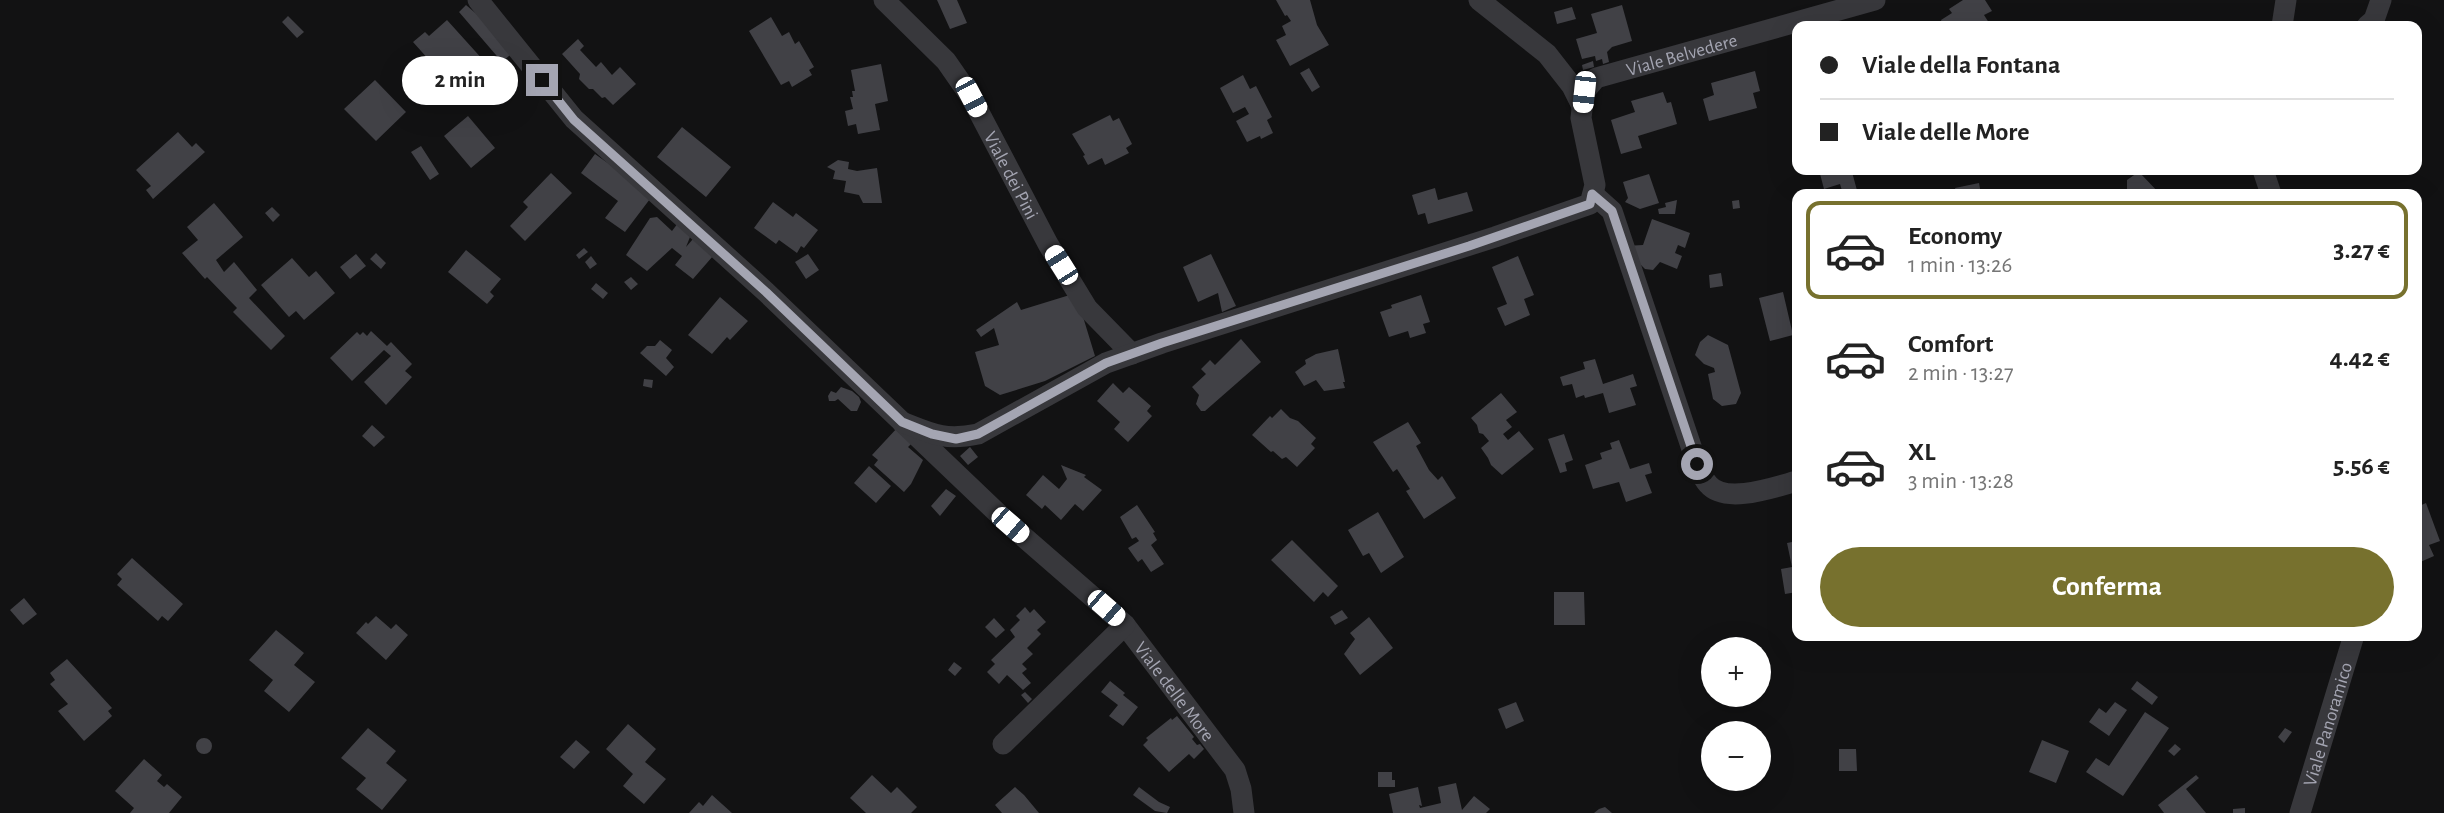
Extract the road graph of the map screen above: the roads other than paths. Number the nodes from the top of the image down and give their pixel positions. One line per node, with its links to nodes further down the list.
1 (478, 0): 14 (street, Viale delle More)
2 (884, 0): 13 (street, Viale dei Pini)
3 (1479, 0): 11 (street)
4 (1875, 0): 7 (street, Viale Belvedere)
5 (2286, 0): 8 (street)
6 (2381, 0): 9 (street)
7 (1800, 21)
8 (2283, 21)
9 (2373, 21)
10 (1792, 23): 11 (street, Viale Belvedere)
11 (1583, 106): 12 (street)
12 (1592, 194): 13 (street); 15 (street)
13 (1132, 354): 14 (street)
14 (902, 422): 16 (street, Viale delle More)
15 (1792, 482)
16 (1125, 625): 18 (street); 19 (street, Viale delle More)
17 (2352, 641): 20 (street, Viale Panoramico)
18 (1003, 744)
19 (1244, 813)
20 (2300, 813)

